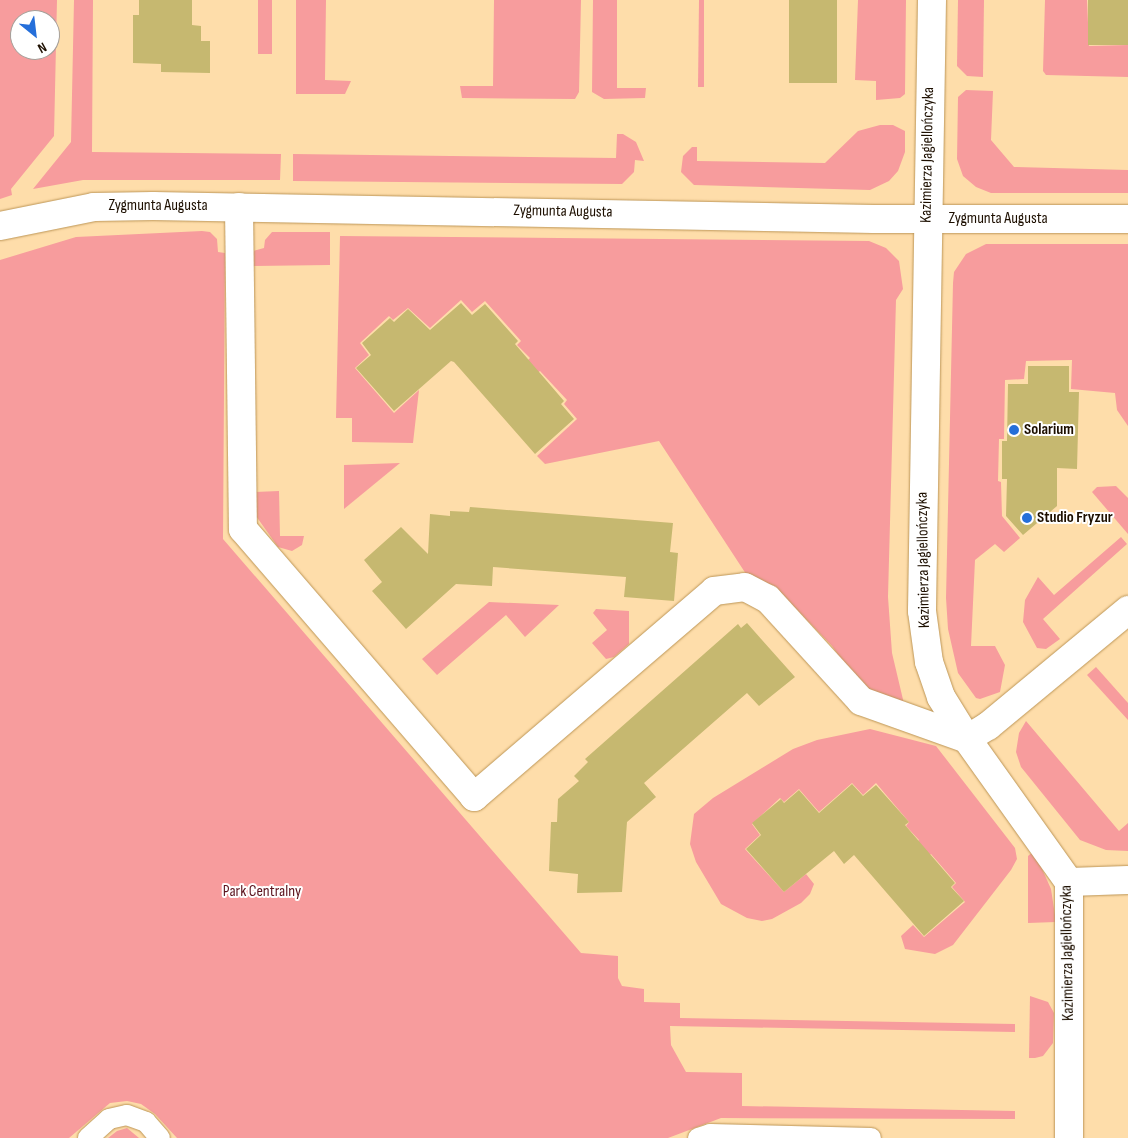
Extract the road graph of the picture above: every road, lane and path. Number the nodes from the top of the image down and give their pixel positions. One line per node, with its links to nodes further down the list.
1 (932, 0): 3 (street, Kazimierza Jagiellończyka)
2 (239, 207): 3 (street, Zygmunta Augusta); 5 (street, Zygmunta Augusta); 7 (street)
3 (927, 219): 4 (street, Zygmunta Augusta); 7 (street, Kazimierza Jagiellończyka)
4 (1128, 219)
5 (0, 226)
6 (1128, 610): 7 (street)
7 (967, 739): 9 (street, Kazimierza Jagiellończyka)
8 (1128, 880): 9 (street)
9 (1070, 882): 14 (street, Kazimierza Jagiellończyka)
10 (88, 1138): 11 (lane)
11 (160, 1138)
12 (698, 1138): 13 (lane)
13 (871, 1138)
14 (1069, 1138)

